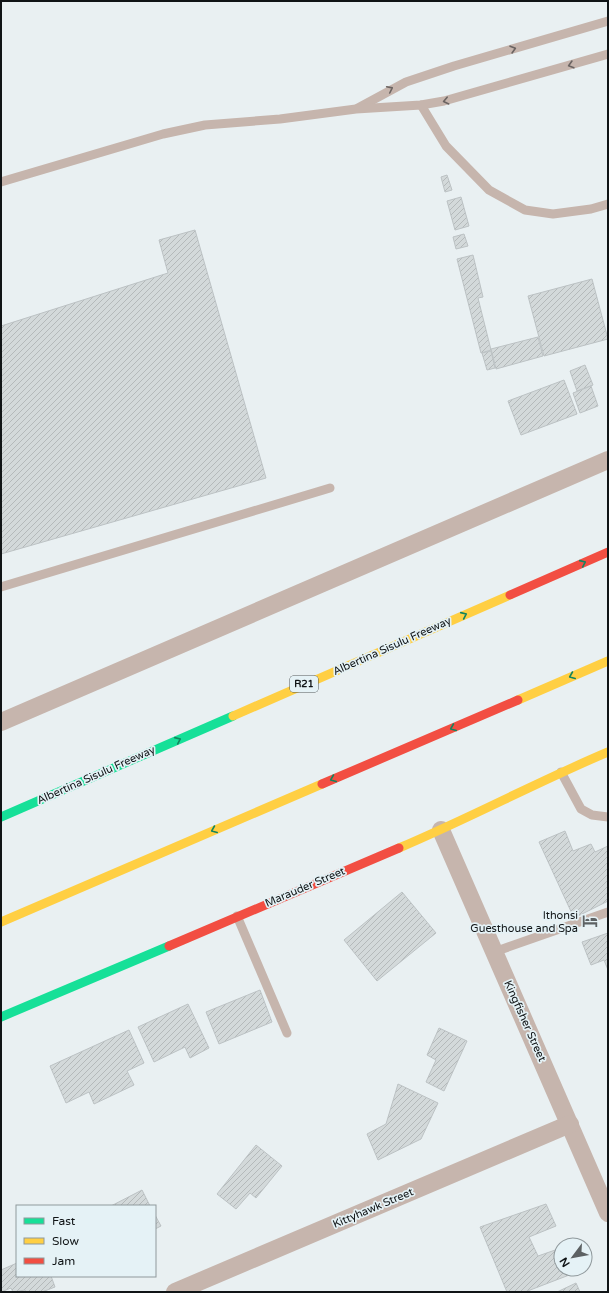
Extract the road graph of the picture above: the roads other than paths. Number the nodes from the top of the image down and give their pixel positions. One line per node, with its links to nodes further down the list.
1 (608, 21): 4 (lane, one-way to 1)
2 (608, 54): 3 (lane, one-way to 3)
3 (421, 105): 4 (lane); 6 (lane)
4 (356, 109): 5 (lane)
5 (1, 182)
6 (608, 204)
7 (608, 460): 12 (street)
8 (330, 488): 10 (lane)
9 (608, 552): 15 (main road, Albertina Sisulu Freeway / R21, one-way to 9)
10 (1, 587)
11 (608, 661): 20 (main road, one-way to 20)
12 (1, 722)
13 (608, 752): 14 (main road, Marauder Street)
14 (561, 772): 16 (lane); 17 (main road, Marauder Street)
15 (1, 817)
16 (608, 817)
17 (440, 830): 19 (main road, Marauder Street); 21 (street, Kingfisher Street)
18 (608, 912): 21 (lane)
19 (236, 916): 22 (main road, Marauder Street); 23 (lane)
20 (1, 922)
21 (494, 952): 24 (street, Kingfisher Street)
22 (1, 1017)
23 (287, 1033)
24 (570, 1124): 25 (street, Kingfisher Street); 26 (street, Kittyhawk Street)
25 (608, 1213)
26 (175, 1292)

